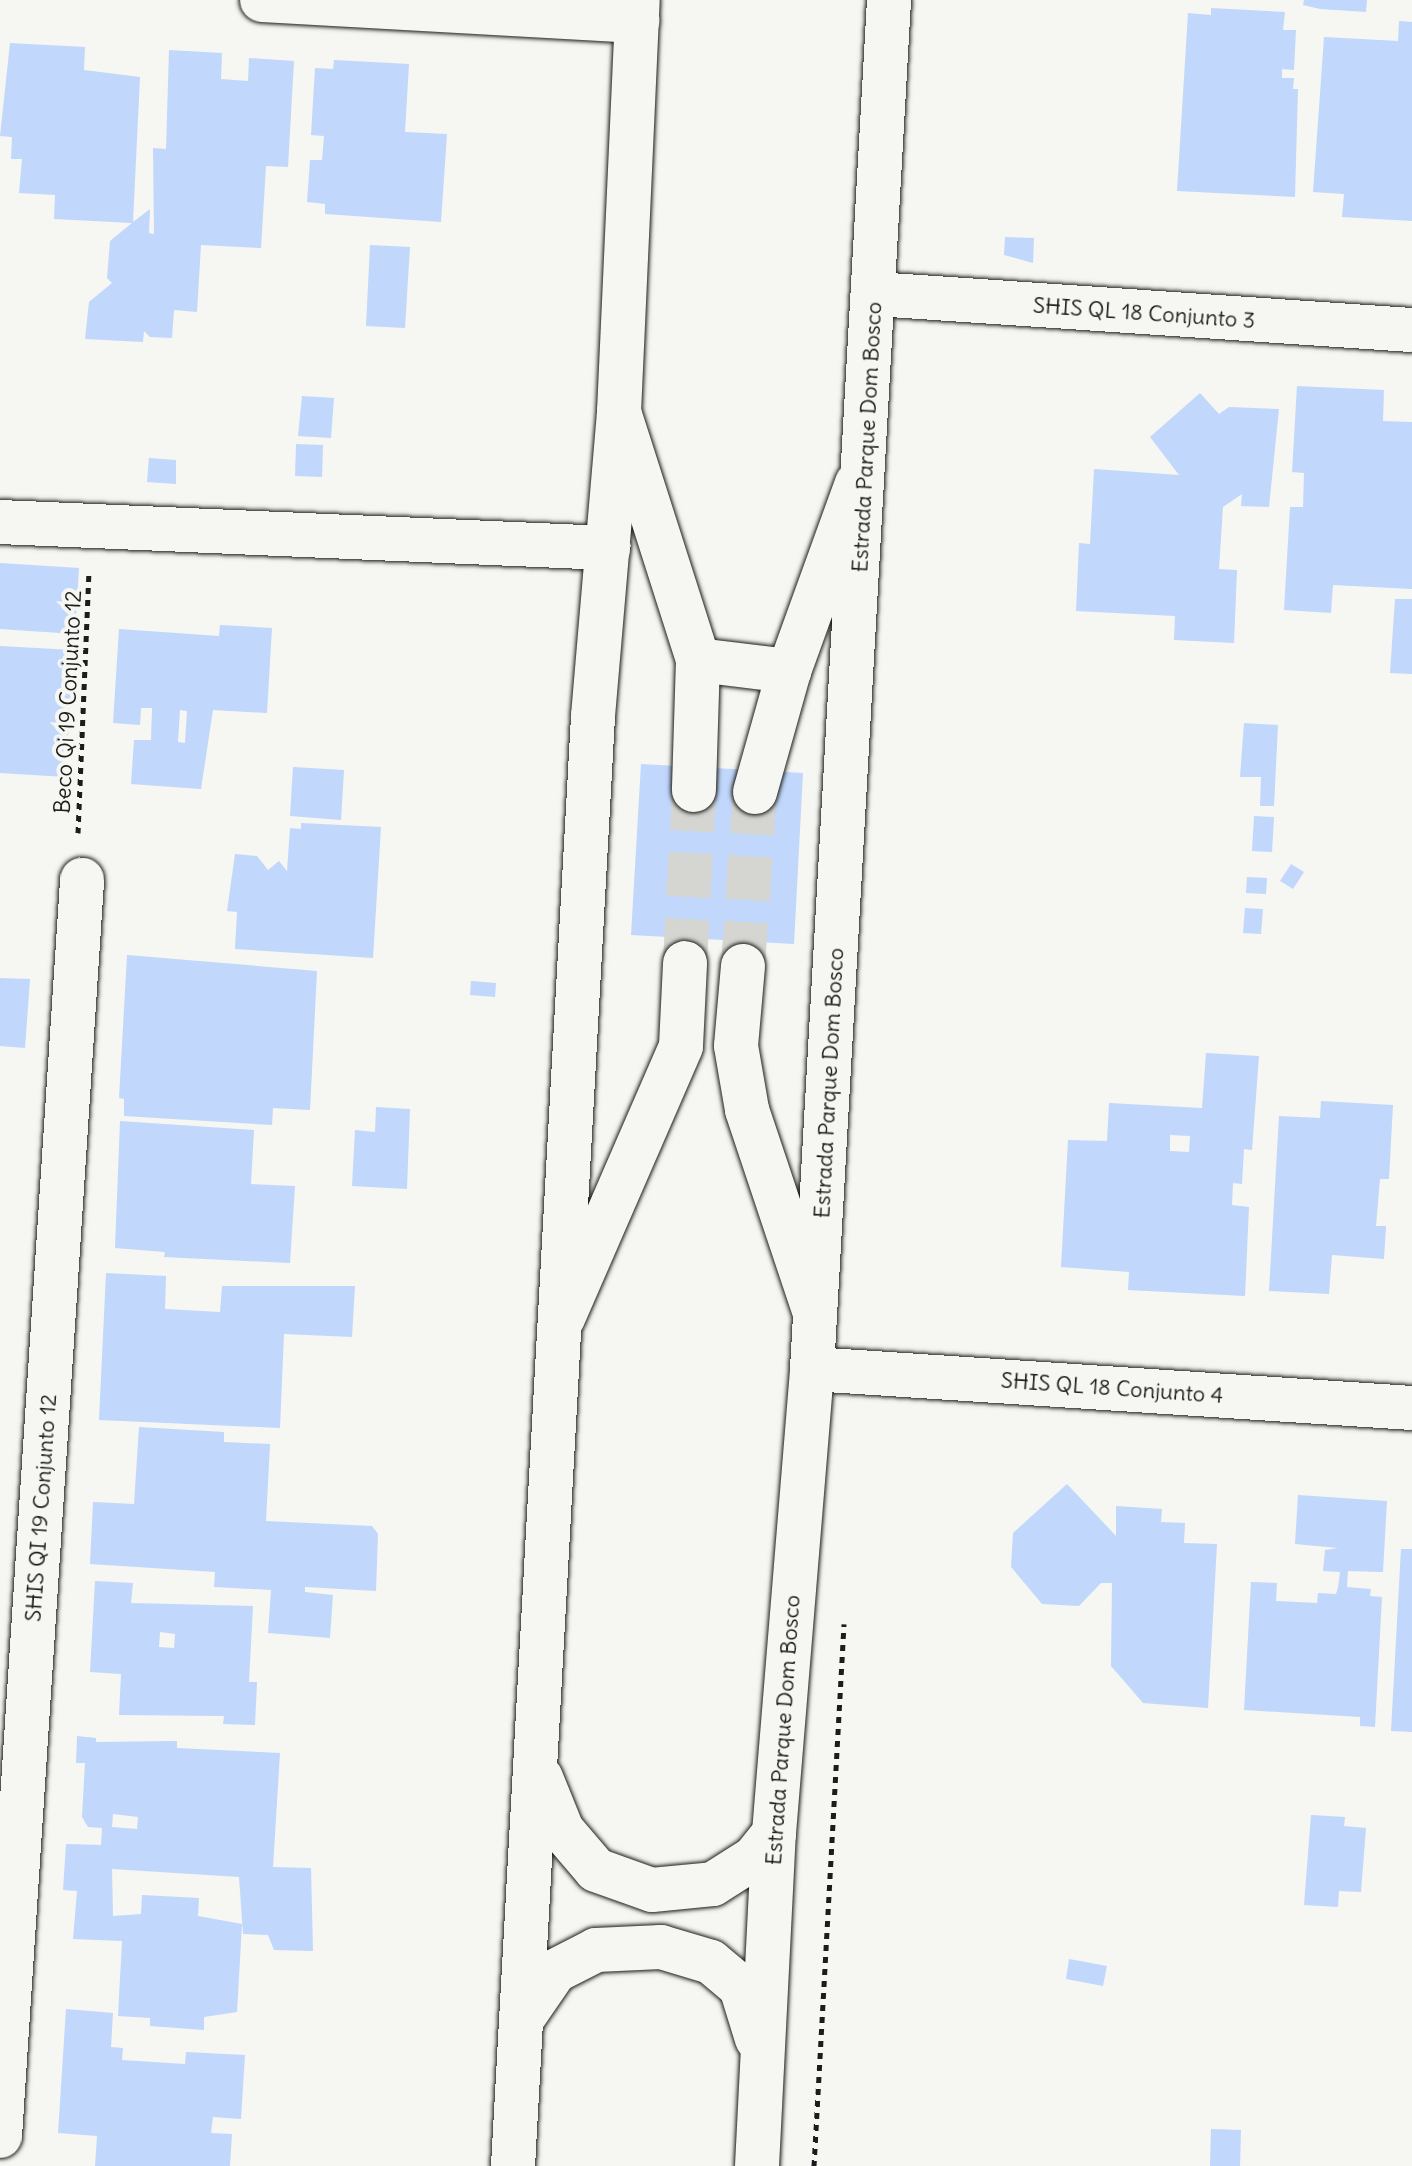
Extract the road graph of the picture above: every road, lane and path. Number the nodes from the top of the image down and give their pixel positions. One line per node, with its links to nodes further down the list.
1 (262, 0): 3 (main road)
2 (889, 0): 4 (main road, Estrada Parque Dom Bosco)
3 (638, 11): 6 (main road)
4 (875, 294): 5 (main road, SHIS QL 18 Conjunto 3); 7 (main road, Estrada Parque Dom Bosco)
5 (1412, 330)
6 (619, 412): 10 (main road); 11 (main road)
7 (867, 454): 12 (main road); 20 (main road, Estrada Parque Dom Bosco)
8 (0, 522): 9 (main road)
9 (92, 526): 10 (main road); 15 (path, Beco Qi 19 Conjunto 12)
10 (608, 548): 21 (main road)
11 (698, 660): 12 (main road); 13 (main road)
12 (789, 671): 14 (main road)
13 (694, 790)
14 (755, 792)
15 (82, 880): 28 (main road, SHIS QI 19 Conjunto 12)
16 (685, 963): 18 (main road)
17 (743, 966): 19 (main road)
18 (681, 1046): 19 (main road); 21 (main road)
19 (736, 1046): 20 (main road)
20 (815, 1313): 22 (main road, Estrada Parque Dom Bosco)
21 (563, 1318): 24 (main road)
22 (812, 1369): 23 (main road, SHIS QL 18 Conjunto 4); 25 (main road, Estrada Parque Dom Bosco)
23 (1412, 1408)
24 (537, 1768): 25 (main road); 26 (main road)
25 (774, 1833): 27 (main road, Estrada Parque Dom Bosco)
26 (521, 2020): 27 (main road); 29 (main road)
27 (763, 2065): 30 (main road, Estrada Parque Dom Bosco)
28 (0, 2136)
29 (513, 2166)
30 (757, 2166)

